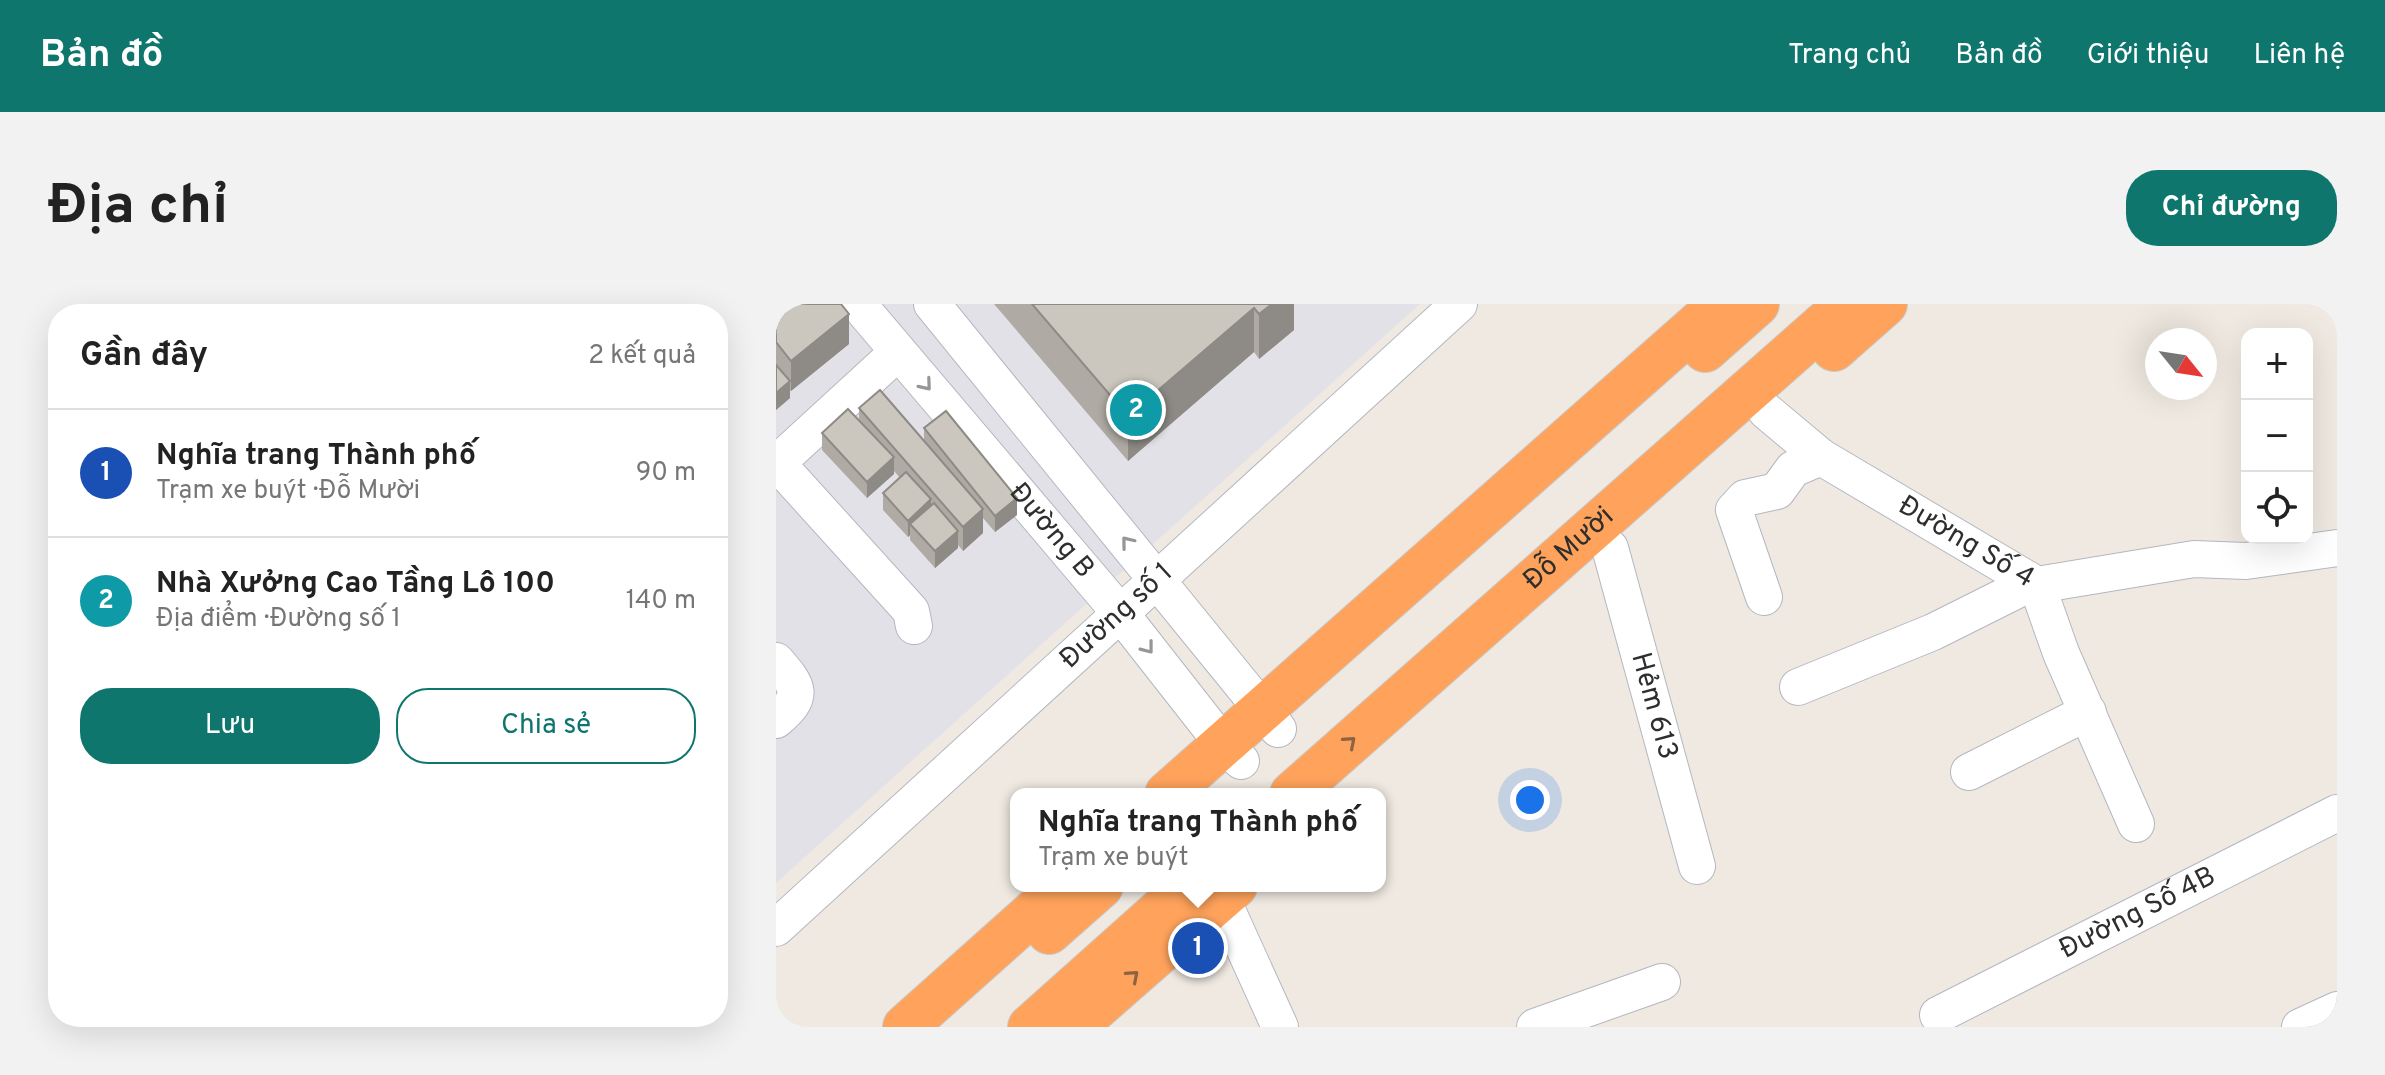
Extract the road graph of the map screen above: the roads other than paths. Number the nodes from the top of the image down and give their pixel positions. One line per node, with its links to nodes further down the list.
1 (858, 304): 8 (street, Đường B)
2 (932, 304): 14 (street, Đường B, one-way to 2)
3 (1459, 304): 14 (street, Đường số 1)
4 (1721, 304): 23 (highway, Đỗ Mười)
5 (1757, 304): 23 (highway, Đỗ Mười)
6 (1847, 304): 28 (highway, Đỗ Mười, one-way to 6)
7 (1885, 304): 9 (highway, Đỗ Mười)
8 (898, 352): 11 (street); 17 (street, Đường B, one-way to 17)
9 (1766, 411): 10 (street, Đường Số 4); 12 (highway, Đỗ Mười)
10 (1821, 457): 15 (street, Đường Số 4); 16 (street)
11 (777, 463): 18 (street)
12 (1610, 548): 29 (highway, Đỗ Mười); 32 (street, Hẻm 613)
13 (2336, 550): 15 (street, Đường Số 4)
14 (1158, 580): 17 (street, Đường số 1); 23 (street, Đường B)
15 (2030, 582): 20 (street); 21 (street)
16 (1764, 597)
17 (1121, 614): 24 (street, Đường B, one-way to 24); 38 (street, Đường số 1)
18 (914, 626)
19 (776, 661): 22 (street)
20 (1798, 687)
21 (2088, 712): 25 (street); 31 (street)
22 (776, 720)
23 (1271, 720): 24 (highway, Đỗ Mười)
24 (1232, 752): 26 (highway, Đỗ Mười); 27 (highway, Đỗ Mười)
25 (1969, 772)
26 (1176, 788)
27 (1208, 788)
28 (1299, 788)
29 (1345, 788)
30 (2337, 813): 41 (street, Đường Số 4B)
31 (2136, 824)
32 (1697, 866)
33 (1056, 892): 42 (highway)
34 (1094, 892): 43 (highway)
35 (1211, 892): 44 (highway)
36 (1212, 892): 45 (highway, one-way to 36)
37 (1216, 892): 46 (street)
38 (776, 928)
39 (1662, 982): 47 (street)
40 (2337, 1010): 48 (street)
41 (1938, 1015)
42 (905, 1027)
43 (943, 1027)
44 (1030, 1027)
45 (1074, 1027)
46 (1280, 1027)
47 (1535, 1027)
48 (2300, 1027)

